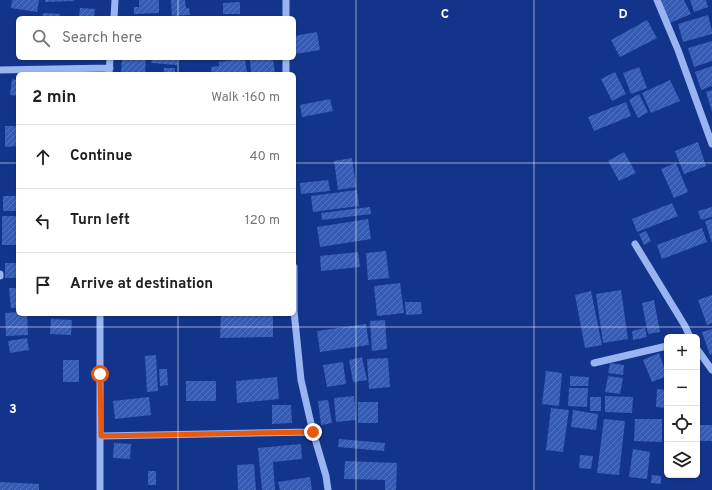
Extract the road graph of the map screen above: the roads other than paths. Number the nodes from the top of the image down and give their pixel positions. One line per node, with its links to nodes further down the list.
1 (115, 0): 4 (street)
2 (286, 0): 5 (street)
3 (657, 0): 11 (street)
4 (114, 16)
5 (286, 16)
6 (110, 60): 9 (street)
7 (286, 60): 10 (street)
8 (0, 70): 9 (street)
9 (110, 71)
10 (286, 72)
11 (712, 144)
12 (635, 244): 15 (street)
13 (100, 316): 21 (street)
14 (295, 316): 20 (street)
15 (689, 334)
16 (664, 347): 18 (street)
17 (700, 352): 19 (street)
18 (594, 363)
19 (712, 370)
20 (313, 432): 21 (street); 23 (street)
21 (101, 436): 22 (street)
22 (100, 490)
23 (328, 490)

